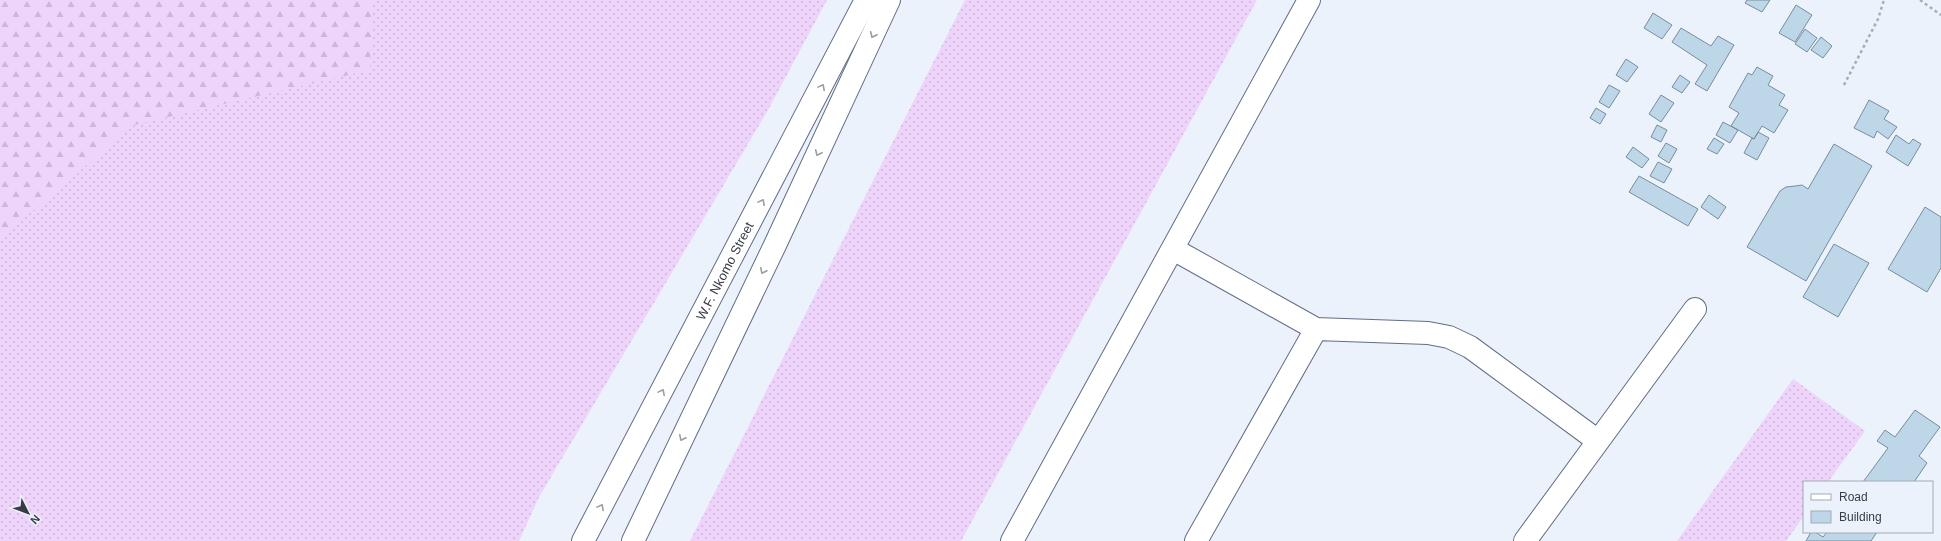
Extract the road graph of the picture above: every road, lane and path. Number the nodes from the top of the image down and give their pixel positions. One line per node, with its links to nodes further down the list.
1 (866, 0): 12 (street, W.F. Nkomo Street, one-way to 1)
2 (890, 0): 13 (street, one-way to 13)
3 (1308, 0): 8 (street)
4 (1884, 0): 7 (path)
5 (1920, 0): 6 (path)
6 (1941, 15)
7 (1844, 85)
8 (1173, 249): 10 (street); 14 (street)
9 (1696, 309): 11 (street)
10 (1316, 329): 11 (street); 15 (street)
11 (1598, 441): 16 (street)
12 (583, 541)
13 (633, 541)
14 (1012, 541)
15 (1196, 541)
16 (1525, 541)

